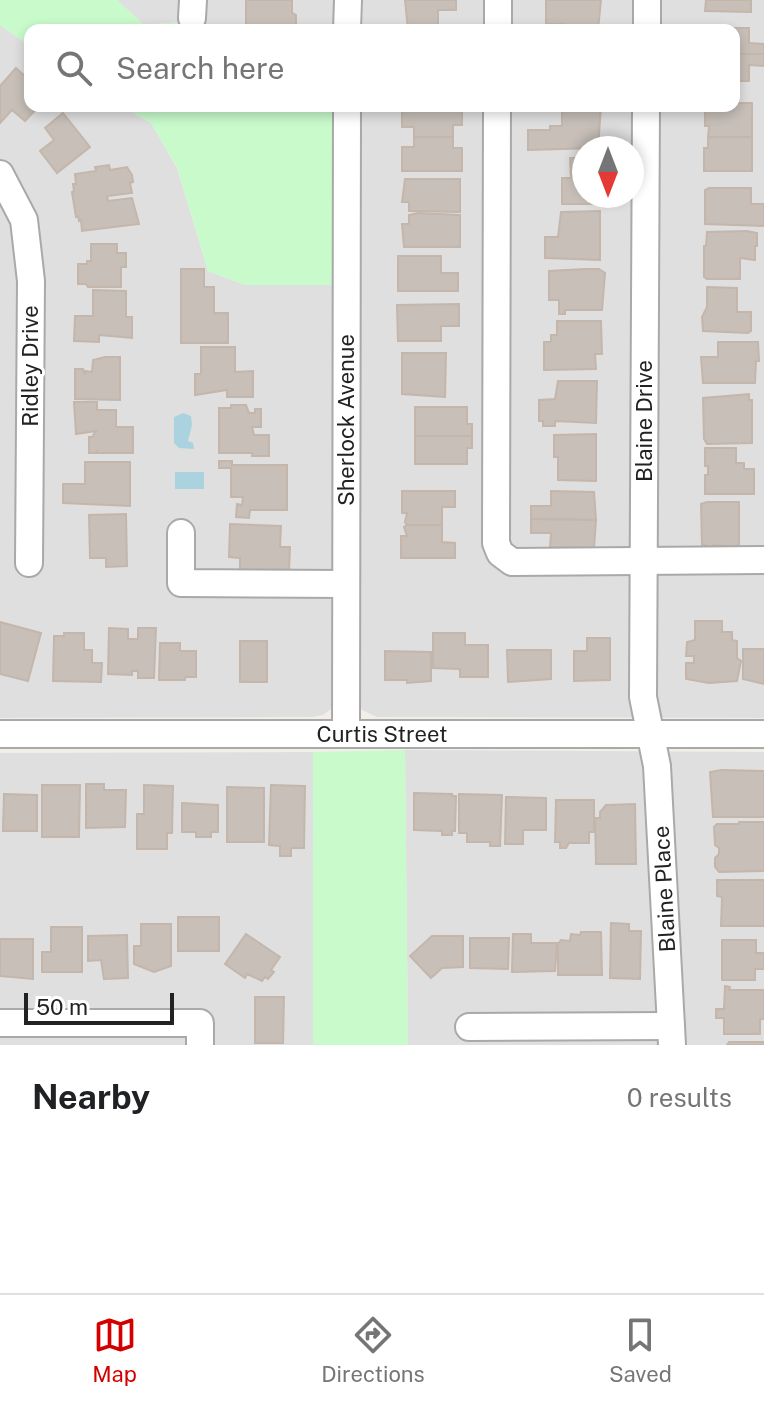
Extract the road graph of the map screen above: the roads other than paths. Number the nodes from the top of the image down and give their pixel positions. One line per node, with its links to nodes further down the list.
1 (348, 0): 4 (street)
2 (498, 0): 5 (street)
3 (647, 0): 6 (street)
4 (347, 24)
5 (498, 24)
6 (647, 24)
7 (347, 112): 15 (street, Sherlock Avenue)
8 (497, 112): 13 (street)
9 (646, 112): 13 (street, Blaine Drive)
10 (0, 174): 14 (street, Ridley Drive)
11 (181, 533): 15 (street)
12 (764, 560): 13 (street)
13 (643, 561): 18 (street, Blaine Drive)
14 (29, 563)
15 (345, 584): 17 (street, Sherlock Avenue)
16 (0, 734): 17 (street, Curtis Street)
17 (346, 734): 18 (street, Curtis Street)
18 (650, 734): 19 (street, Curtis Street); 22 (street, Blaine Place)
19 (764, 734)
20 (0, 1023): 23 (street)
21 (469, 1027): 22 (street)
22 (672, 1036)
23 (200, 1045)

